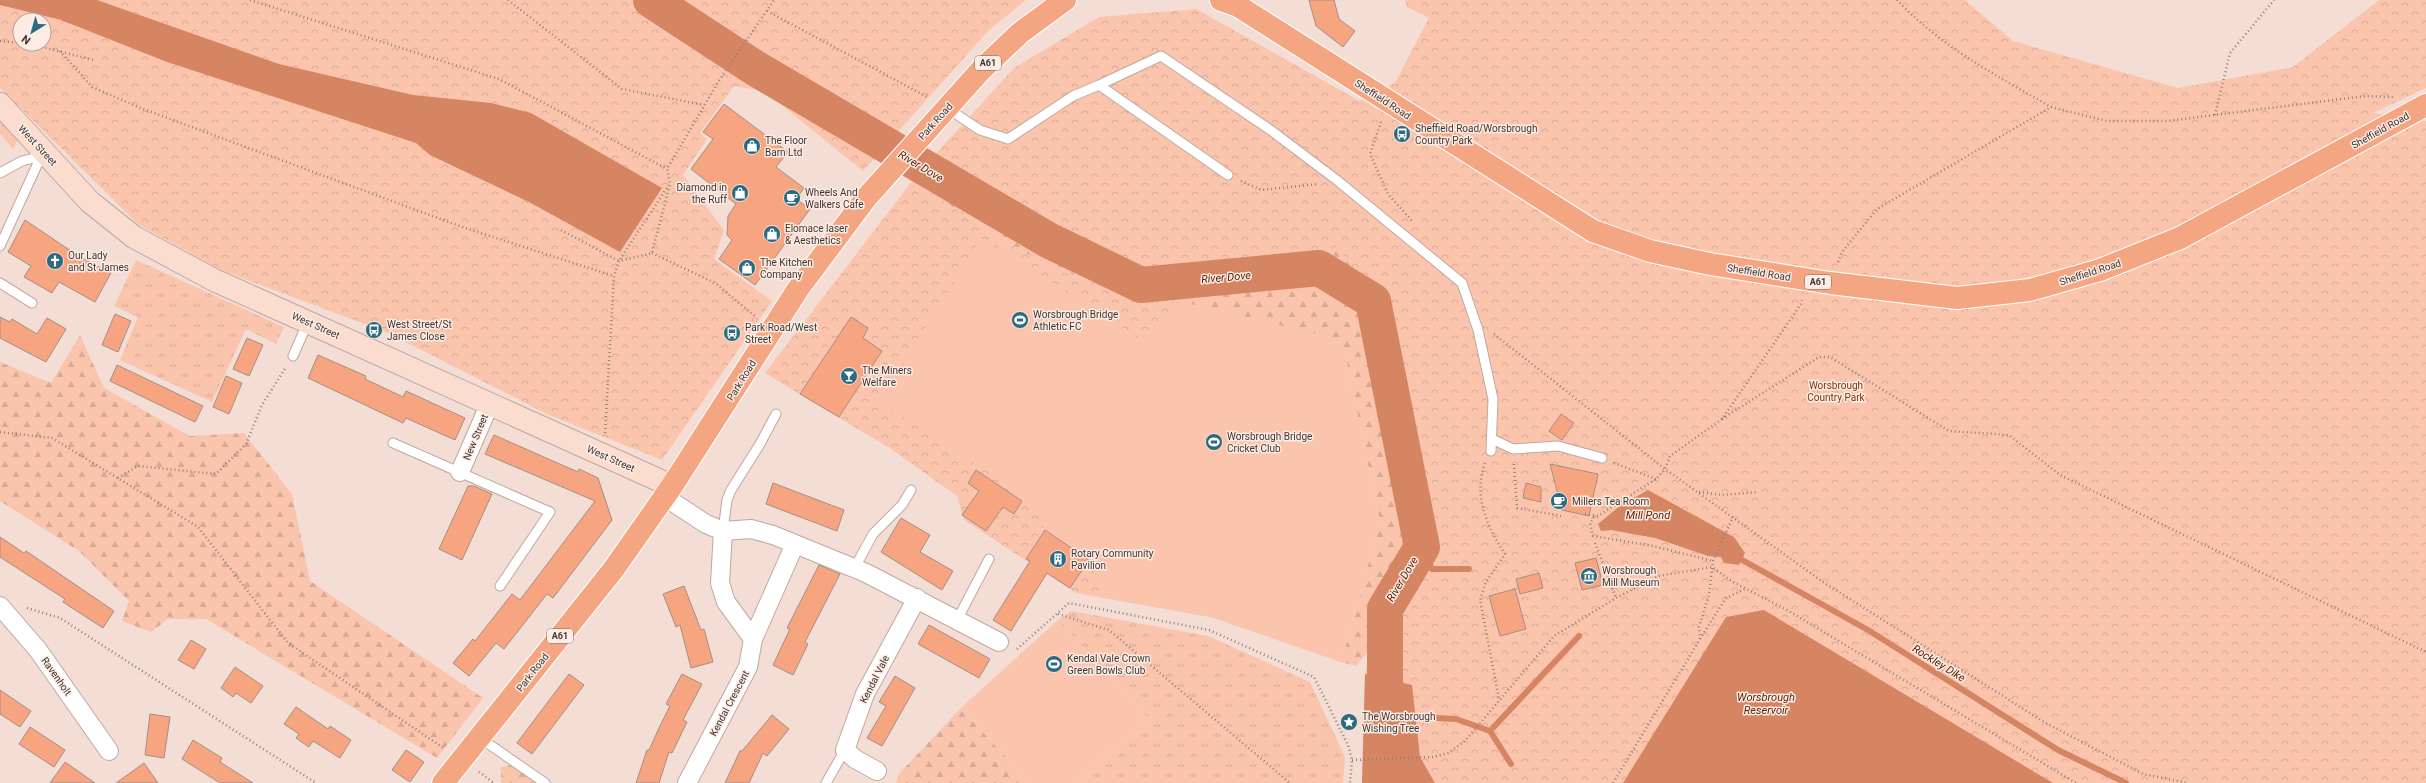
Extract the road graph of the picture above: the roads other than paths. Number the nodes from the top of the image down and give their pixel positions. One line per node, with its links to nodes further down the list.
1 (1065, 0): 6 (highway, Park Road / A61)
2 (1230, 3): 5 (highway, Sheffield Road / A61)
3 (1099, 85): 6 (lane); 9 (lane); 17 (lane)
4 (0, 104): 7 (main road, West Street)
5 (2426, 105)
6 (947, 108): 23 (highway, Park Road / A61)
7 (43, 153): 8 (lane); 10 (lane); 13 (main road, West Street)
8 (0, 173)
9 (1228, 175)
10 (0, 246)
11 (0, 283): 12 (lane)
12 (32, 303)
13 (308, 322): 14 (lane); 15 (main road, West Street)
14 (293, 356)
15 (490, 403): 21 (street, New Street); 23 (main road, West Street)
16 (776, 414): 24 (lane)
17 (1492, 438): 19 (lane); 20 (lane)
18 (392, 443): 21 (lane)
19 (1490, 452)
20 (1602, 458)
21 (460, 472): 28 (lane)
22 (911, 490): 27 (lane)
23 (669, 491): 24 (street); 34 (highway, Park Road / A61)
24 (723, 531): 25 (street); 32 (street)
25 (795, 544): 27 (street); 32 (street, Kendal Crescent)
26 (989, 559): 31 (lane)
27 (860, 571): 29 (street)
28 (500, 586)
29 (917, 598): 31 (street); 36 (street, Kendal Vale)
30 (0, 606): 35 (street, Ravenholt)
31 (957, 620): 33 (street)
32 (753, 639): 40 (street, Kendal Crescent)
33 (999, 642)
34 (480, 738): 38 (highway, Park Road / A61); 39 (lane)
35 (109, 750)
36 (846, 750): 37 (street); 41 (lane)
37 (877, 771)
38 (443, 783)
39 (545, 783)
40 (687, 783)
41 (826, 783)

